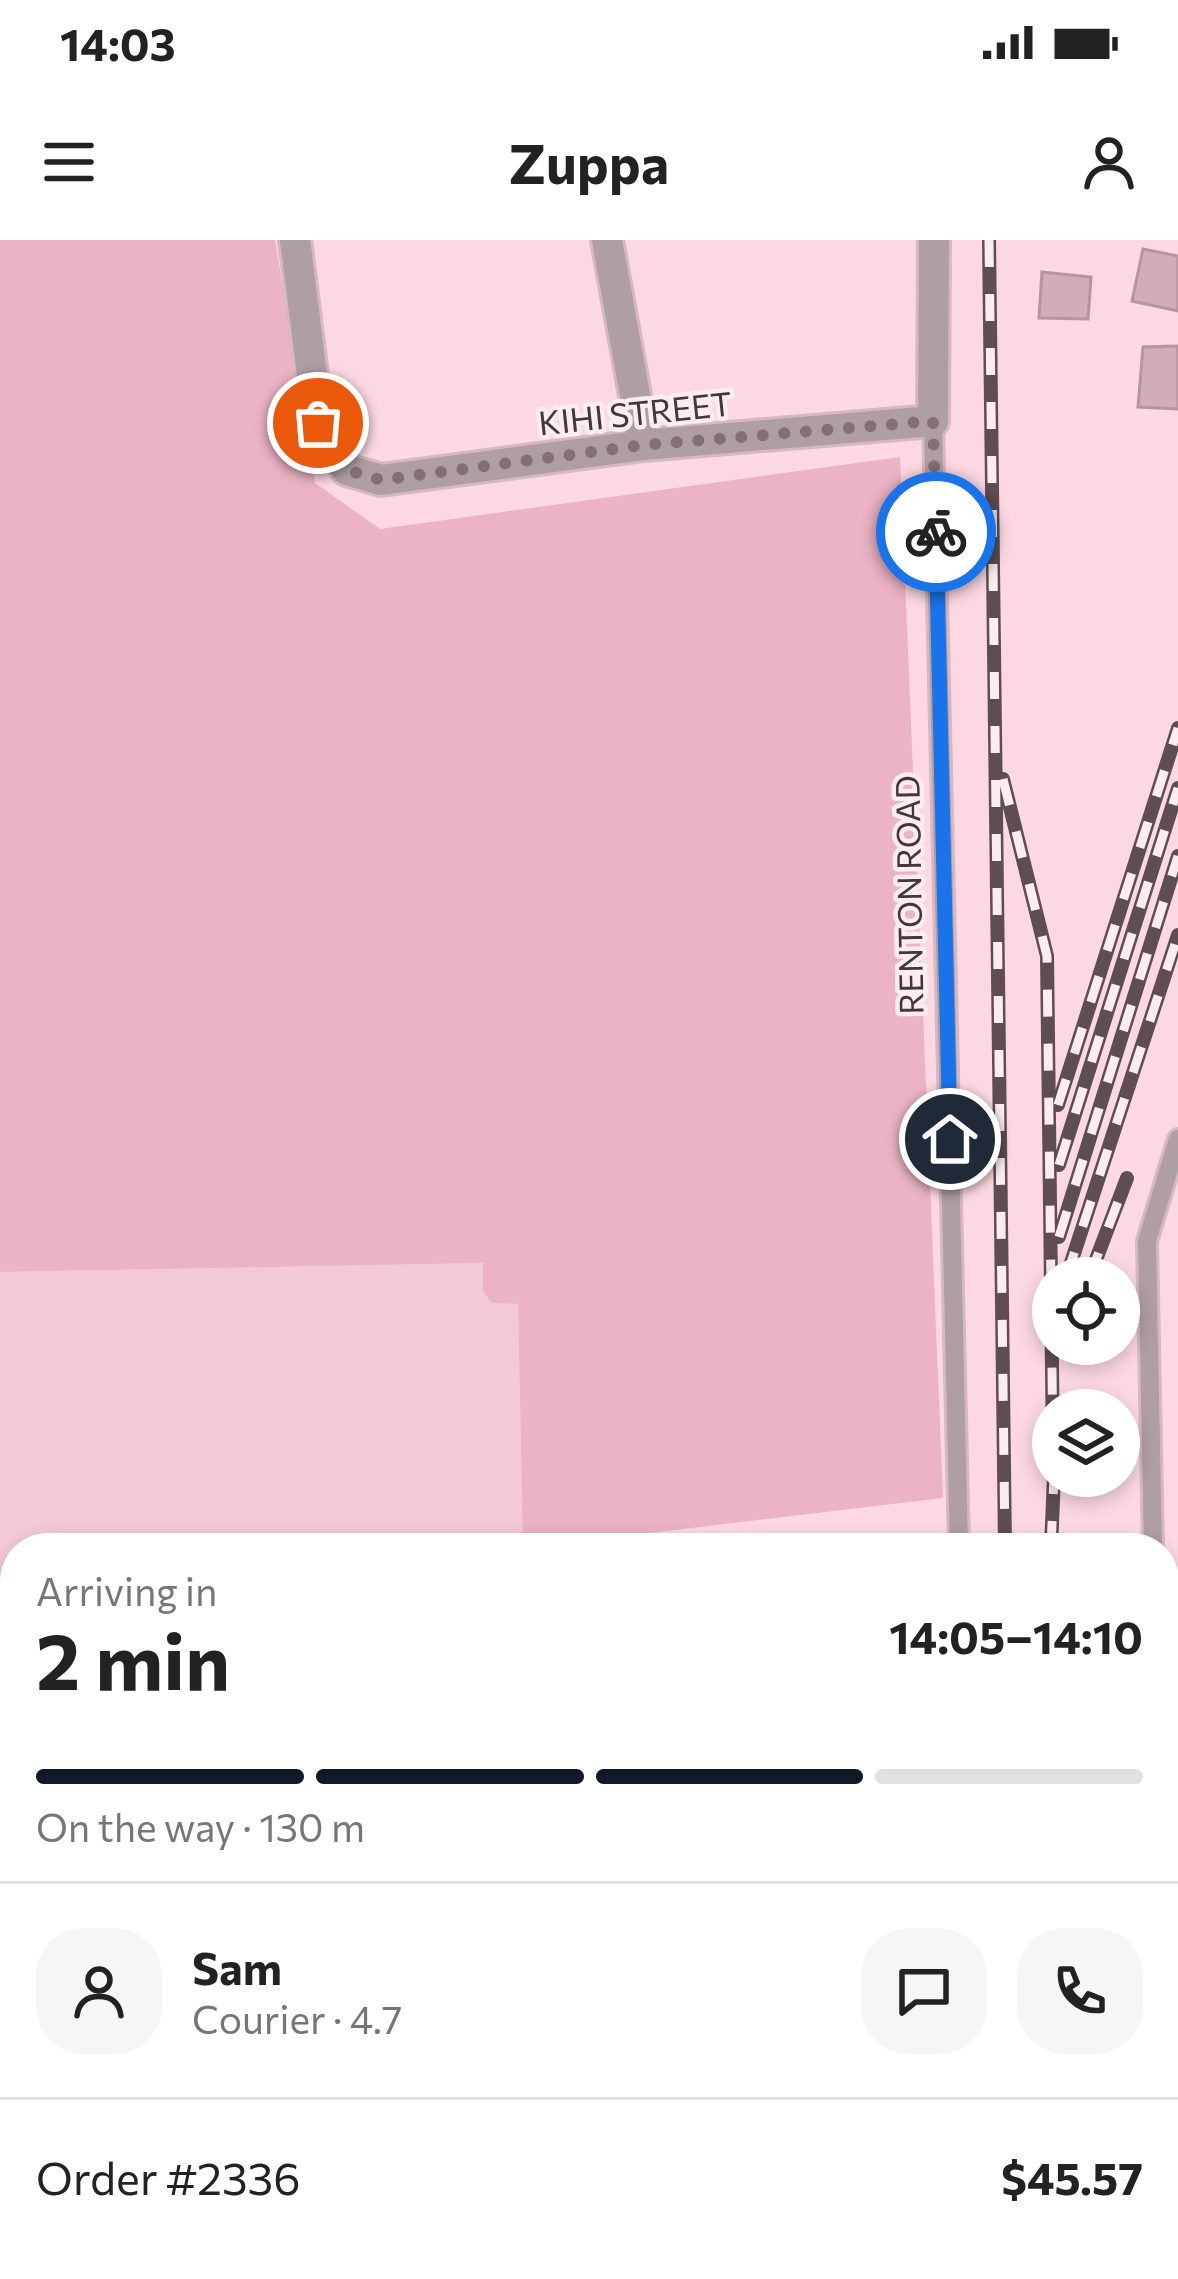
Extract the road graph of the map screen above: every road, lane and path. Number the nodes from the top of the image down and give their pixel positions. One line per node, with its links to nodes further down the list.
1 (295, 240): 5 (street, KIHI STREET)
2 (607, 240): 5 (street)
3 (934, 240): 4 (street, RENTON ROAD)
4 (933, 421): 5 (street, KIHI STREET); 7 (lane, RENTON ROAD)
5 (644, 445)
6 (1178, 1138): 8 (lane)
7 (959, 1533)
8 (1154, 1533)

